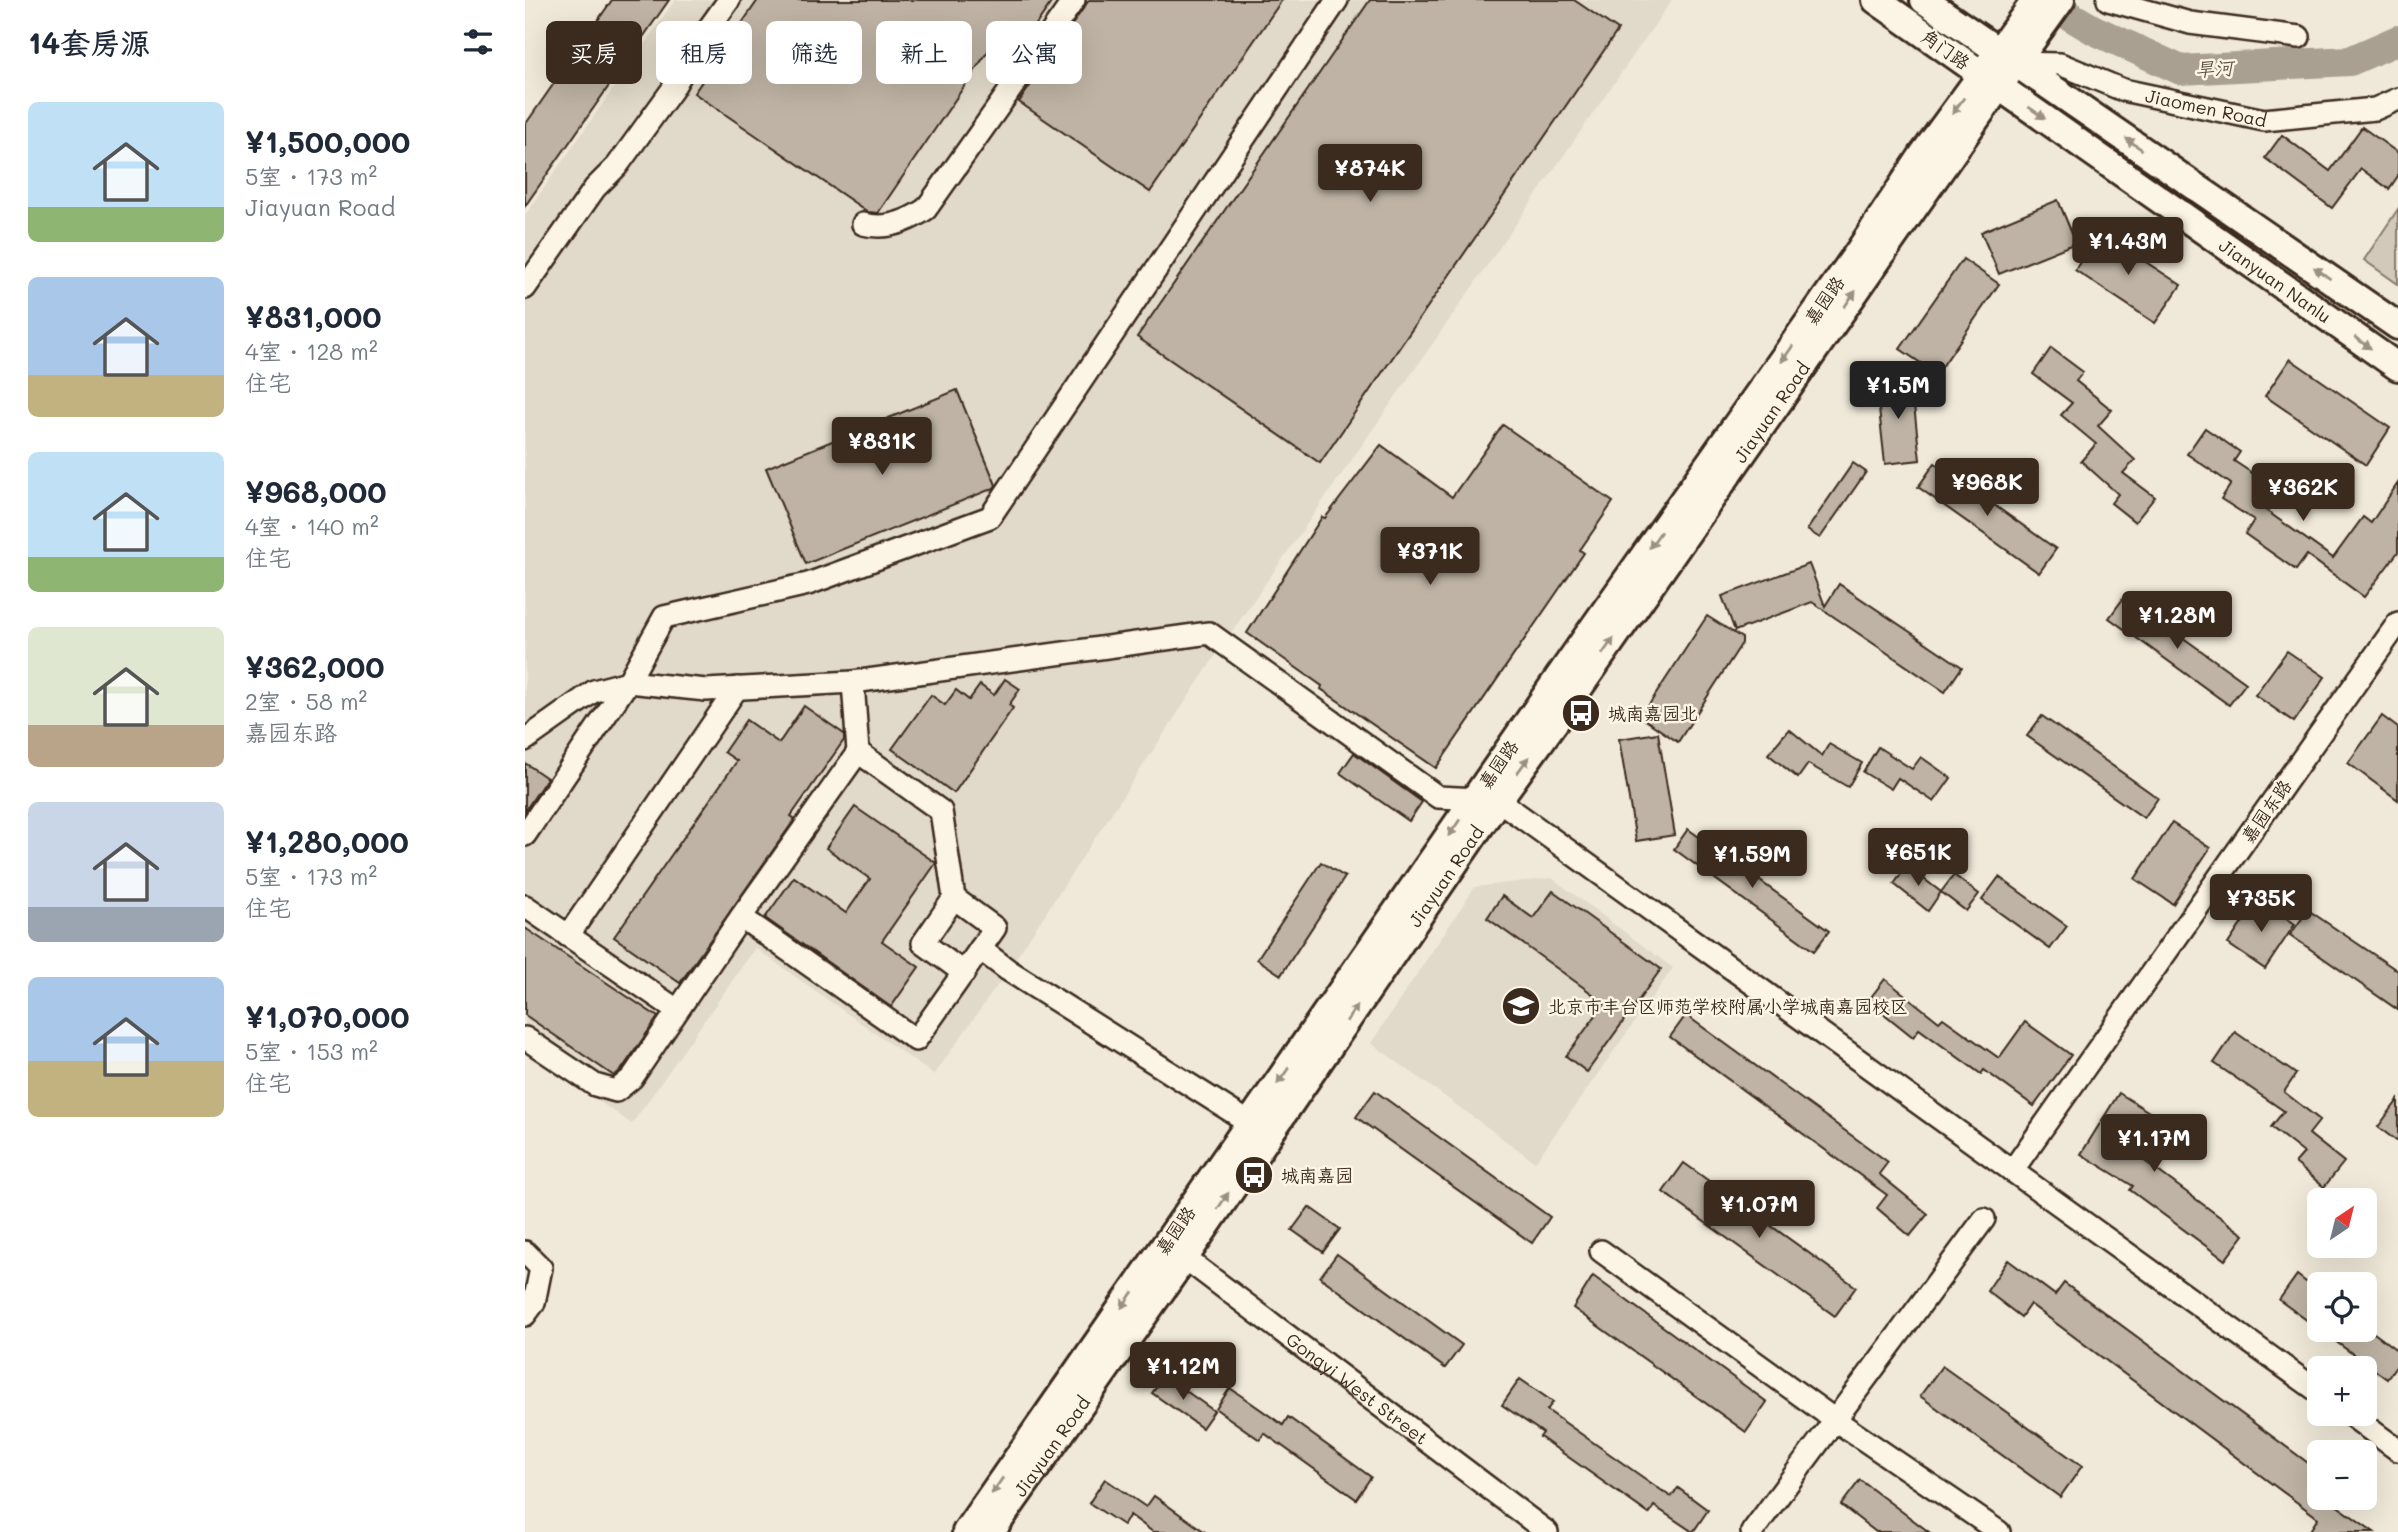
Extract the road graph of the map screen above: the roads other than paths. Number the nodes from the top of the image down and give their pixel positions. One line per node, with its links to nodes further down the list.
1 (729, 0): 14 (street)
2 (1074, 0): 13 (street)
3 (1337, 0): 18 (street)
4 (1876, 0): 11 (main road, 角门路)
5 (1924, 0): 10 (main road, 角门路)
6 (2036, 0): 10 (main road, 嘉园路)
7 (2061, 0): 10 (main road)
8 (2108, 0): 9 (street)
9 (2299, 37)
10 (2014, 47): 11 (main road, 嘉园路); 12 (street, Jiaomen Road); 15 (main road, Jianyuan Nanlu, one-way to 10)
11 (1990, 80): 16 (main road, Jianyuan Nanlu, one-way to 16); 23 (main road, 嘉园路)
12 (2398, 99)
13 (863, 224)
14 (525, 288)
15 (2398, 326)
16 (2398, 367)
17 (2398, 624): 34 (street, 嘉园东路)
18 (628, 682): 20 (street); 21 (street); 24 (street)
19 (853, 682): 20 (street); 22 (street); 23 (street)
20 (737, 688): 28 (street)
21 (525, 740)
22 (858, 752): 25 (street); 27 (street)
23 (1486, 799): 33 (main road, 嘉园路); 34 (street)
24 (525, 835)
25 (954, 898): 29 (street); 30 (street)
26 (525, 906): 28 (street)
27 (741, 917): 30 (street); 31 (street)
28 (568, 936): 31 (street)
29 (980, 949): 30 (street); 33 (street)
30 (964, 973)
31 (677, 1010): 32 (street)
32 (525, 1038)
33 (1260, 1129): 36 (main road, Jiayuan Road)
34 (2012, 1171): 40 (street)
35 (1984, 1219): 41 (street)
36 (1175, 1250): 44 (main road, 嘉园路, one-way to 44); 45 (main road, Jiayuan Road); 46 (street, Gongyi West Street)
37 (1601, 1251): 41 (street)
38 (525, 1252): 39 (street)
39 (525, 1315)
40 (2307, 1383)
41 (1835, 1420): 47 (street); 48 (street)
42 (2365, 1426): 43 (street)
43 (2398, 1450)
44 (966, 1532)
45 (991, 1532)
46 (1547, 1532)
47 (1752, 1532)
48 (1999, 1532)

